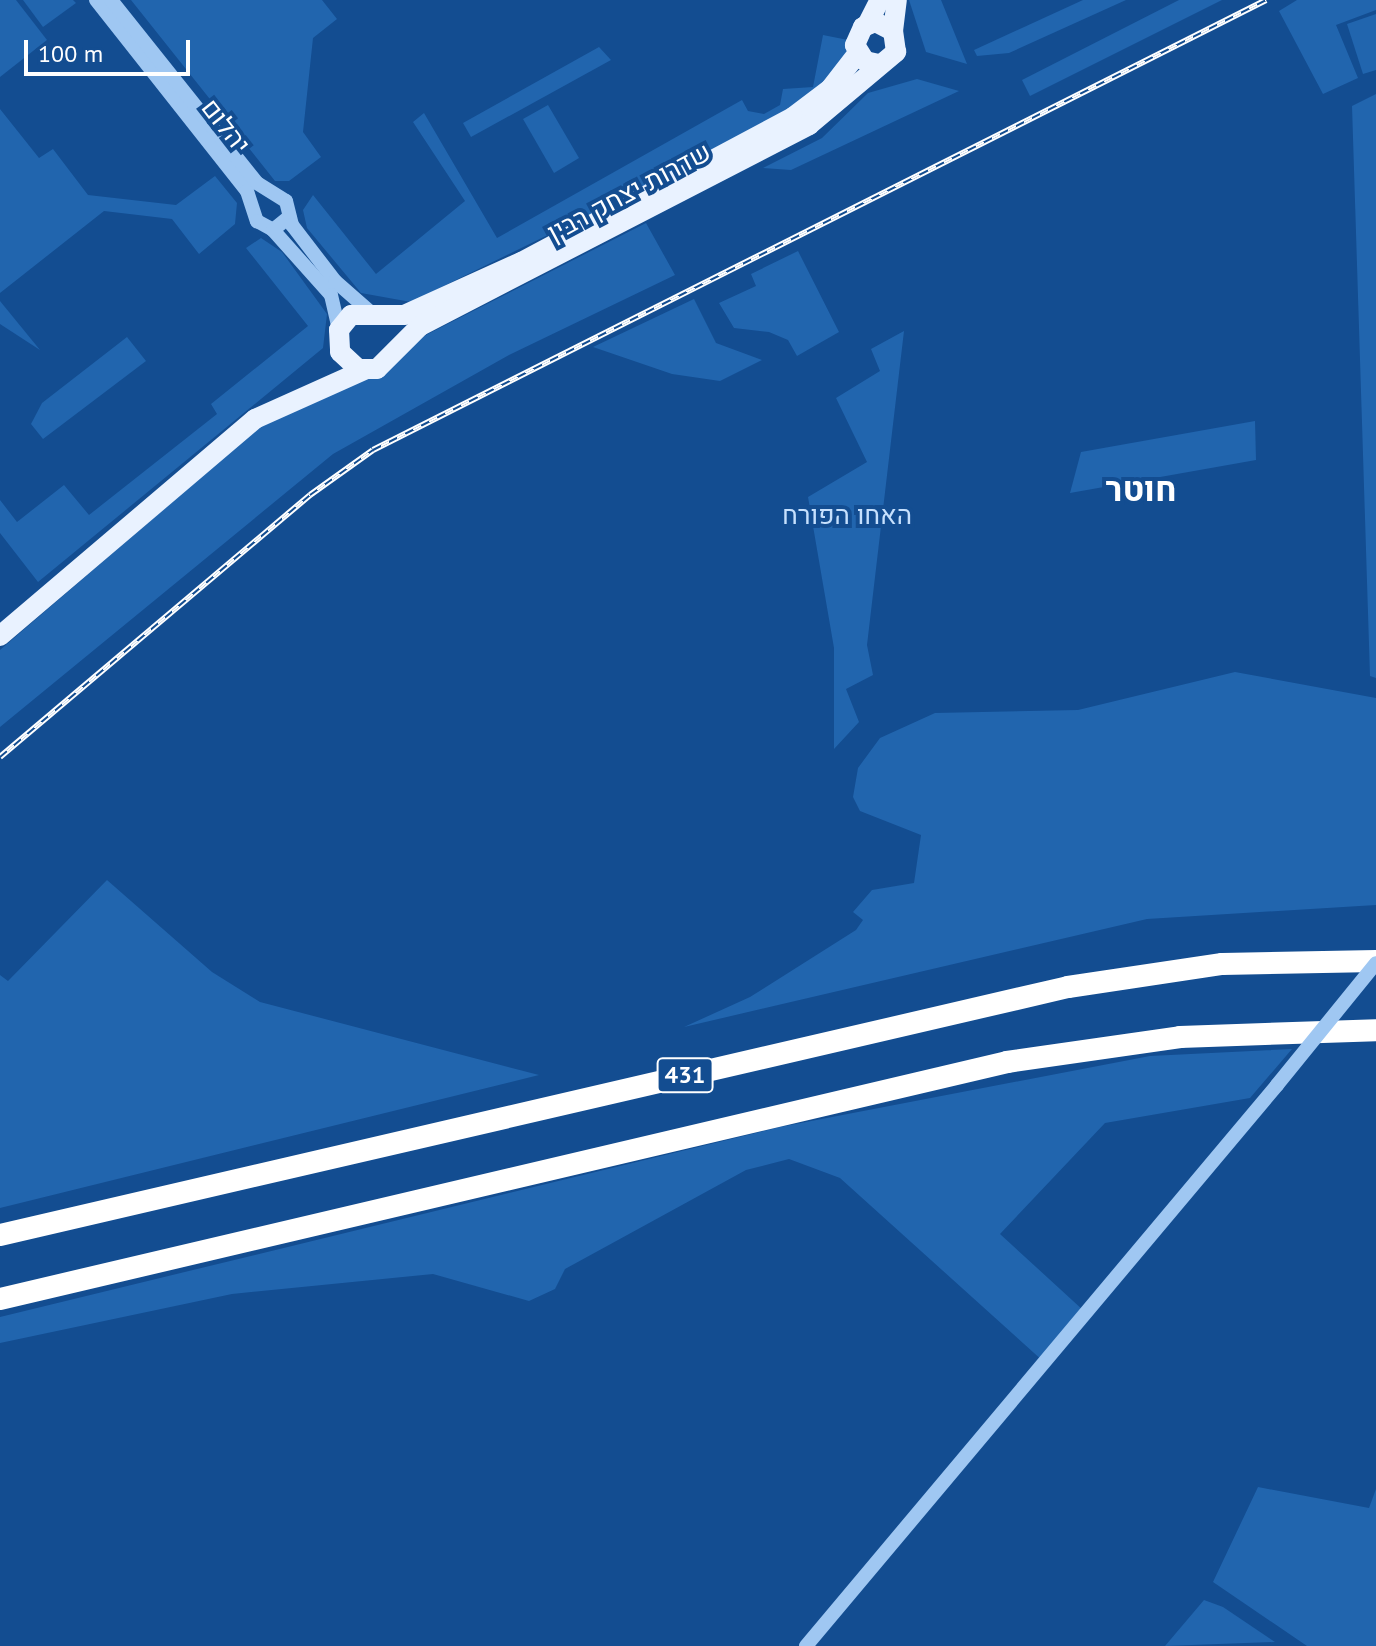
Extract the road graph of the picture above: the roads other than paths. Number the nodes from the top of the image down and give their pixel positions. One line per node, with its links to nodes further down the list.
1 (96, 0): 10 (street, יהלום)
2 (111, 0): 9 (street, יהלום)
3 (880, 0): 5 (main road)
4 (897, 0): 6 (main road)
5 (867, 25): 6 (main road); 7 (main road)
6 (893, 31): 8 (main road)
7 (858, 53): 8 (main road); 13 (main road, שדרות יצחק רבין)
8 (879, 64): 15 (main road, שדרות יצחק רבין)
9 (272, 195): 10 (street); 11 (street)
10 (255, 209): 12 (street)
11 (289, 217): 12 (street); 13 (street)
12 (273, 230): 14 (street)
13 (376, 312): 14 (main road); 15 (main road)
14 (338, 336): 16 (main road); 17 (main road)
15 (396, 352): 16 (main road)
16 (364, 370): 17 (main road)
17 (307, 391): 18 (main road)
18 (0, 636)
19 (1376, 962): 21 (highway, 431); 23 (street, bridge)
20 (1376, 1030): 22 (highway, 431)
21 (0, 1235)
22 (0, 1299)
23 (806, 1646)

